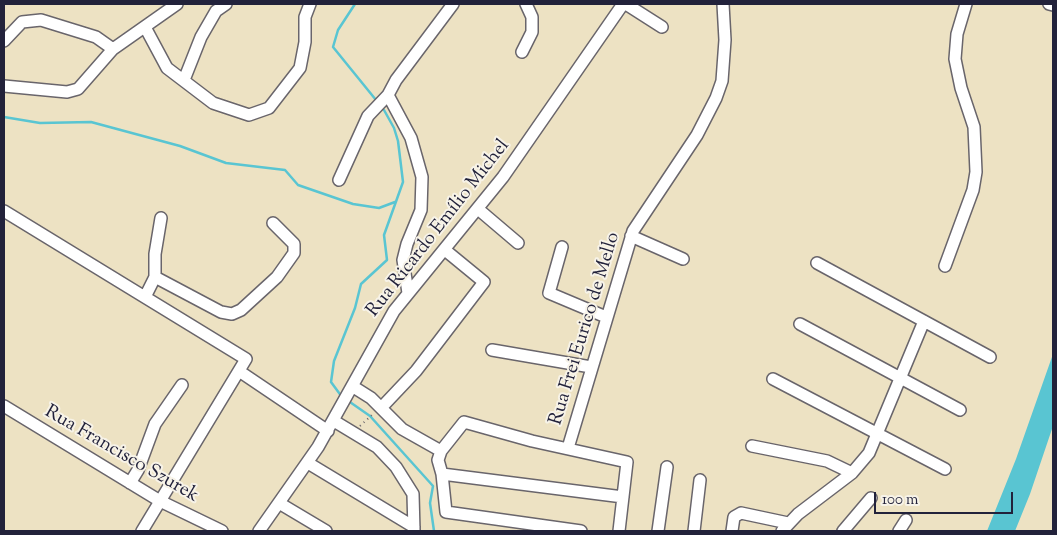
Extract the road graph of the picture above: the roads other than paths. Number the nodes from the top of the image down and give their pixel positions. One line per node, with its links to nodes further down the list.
1 (177, 4): 11 (street)
2 (226, 4): 16 (street)
3 (310, 4): 16 (street)
4 (453, 4): 18 (street)
5 (526, 4): 15 (street)
6 (625, 4): 12 (street); 20 (street, Rua Ricardo Emílio Michel)
7 (723, 4): 24 (street, Rua Frei Eurico de Mello)
8 (966, 4): 30 (street)
9 (1050, 4): 10 (street)
10 (1053, 6)
11 (145, 27): 14 (street); 16 (street)
12 (662, 27)
13 (4, 41): 14 (street)
14 (113, 49): 17 (street)
15 (522, 52)
16 (184, 80)
17 (4, 86)
18 (388, 96): 19 (street); 32 (street)
19 (339, 180)
20 (478, 209): 25 (street); 27 (street, Rua Ricardo Emílio Michel)
21 (4, 211): 33 (street)
22 (161, 218): 31 (street)
23 (274, 223): 31 (street)
24 (631, 236): 28 (street); 34 (street, Rua Frei Eurico de Mello)
25 (518, 243)
26 (562, 246): 34 (street)
27 (445, 250): 32 (street, Rua Ricardo Emílio Michel); 46 (street)
28 (683, 259)
29 (817, 263): 35 (street)
30 (945, 266)
31 (155, 277): 33 (street)
32 (408, 294): 44 (street, Rua Ricardo Emílio Michel)
33 (145, 297): 40 (street)
34 (606, 318): 39 (street, Rua Frei Eurico de Mello)
35 (924, 321): 38 (street); 41 (street)
36 (800, 324): 41 (street)
37 (492, 350): 39 (street)
38 (990, 357)
39 (591, 367): 52 (street, Rua Frei Eurico de Mello)
40 (239, 371): 49 (street); 63 (street)
41 (901, 378): 47 (street); 50 (street)
42 (773, 379): 50 (street)
43 (182, 385): 60 (street)
44 (348, 395): 46 (street); 48 (street, Rua Ricardo Emílio Michel)
45 (4, 406): 60 (street, Rua Francisco Szurek)
46 (381, 408): 53 (street)
47 (960, 410)
48 (334, 420): 49 (street, Rua Ricardo Emílio Michel); 67 (street)
49 (328, 431): 54 (street, Rua Ricardo Emílio Michel)
50 (879, 434): 56 (street); 58 (street)
51 (752, 446): 58 (street)
52 (568, 448): 53 (street); 61 (street)
53 (441, 451): 57 (street)
54 (308, 463): 64 (street, Rua Ricardo Emílio Michel); 67 (street)
55 (667, 467): 74 (street)
56 (945, 469)
57 (442, 474): 61 (street); 72 (street)
58 (852, 474): 66 (street)
59 (700, 480): 75 (street)
60 (130, 483): 63 (street, Rua Francisco Szurek)
61 (623, 497): 73 (street)
62 (871, 498): 77 (street)
63 (160, 501): 68 (street); 69 (street, Rua Francisco Szurek)
64 (279, 503): 70 (street, Rua Ricardo Emílio Michel); 71 (street)
65 (906, 520): 78 (street)
66 (785, 527): 76 (street)
67 (414, 529)
68 (142, 531)
69 (222, 531)
70 (259, 531)
71 (326, 531)
72 (581, 531)
73 (618, 531)
74 (658, 531)
75 (694, 531)
76 (732, 531)
77 (843, 531)
78 (900, 531)

